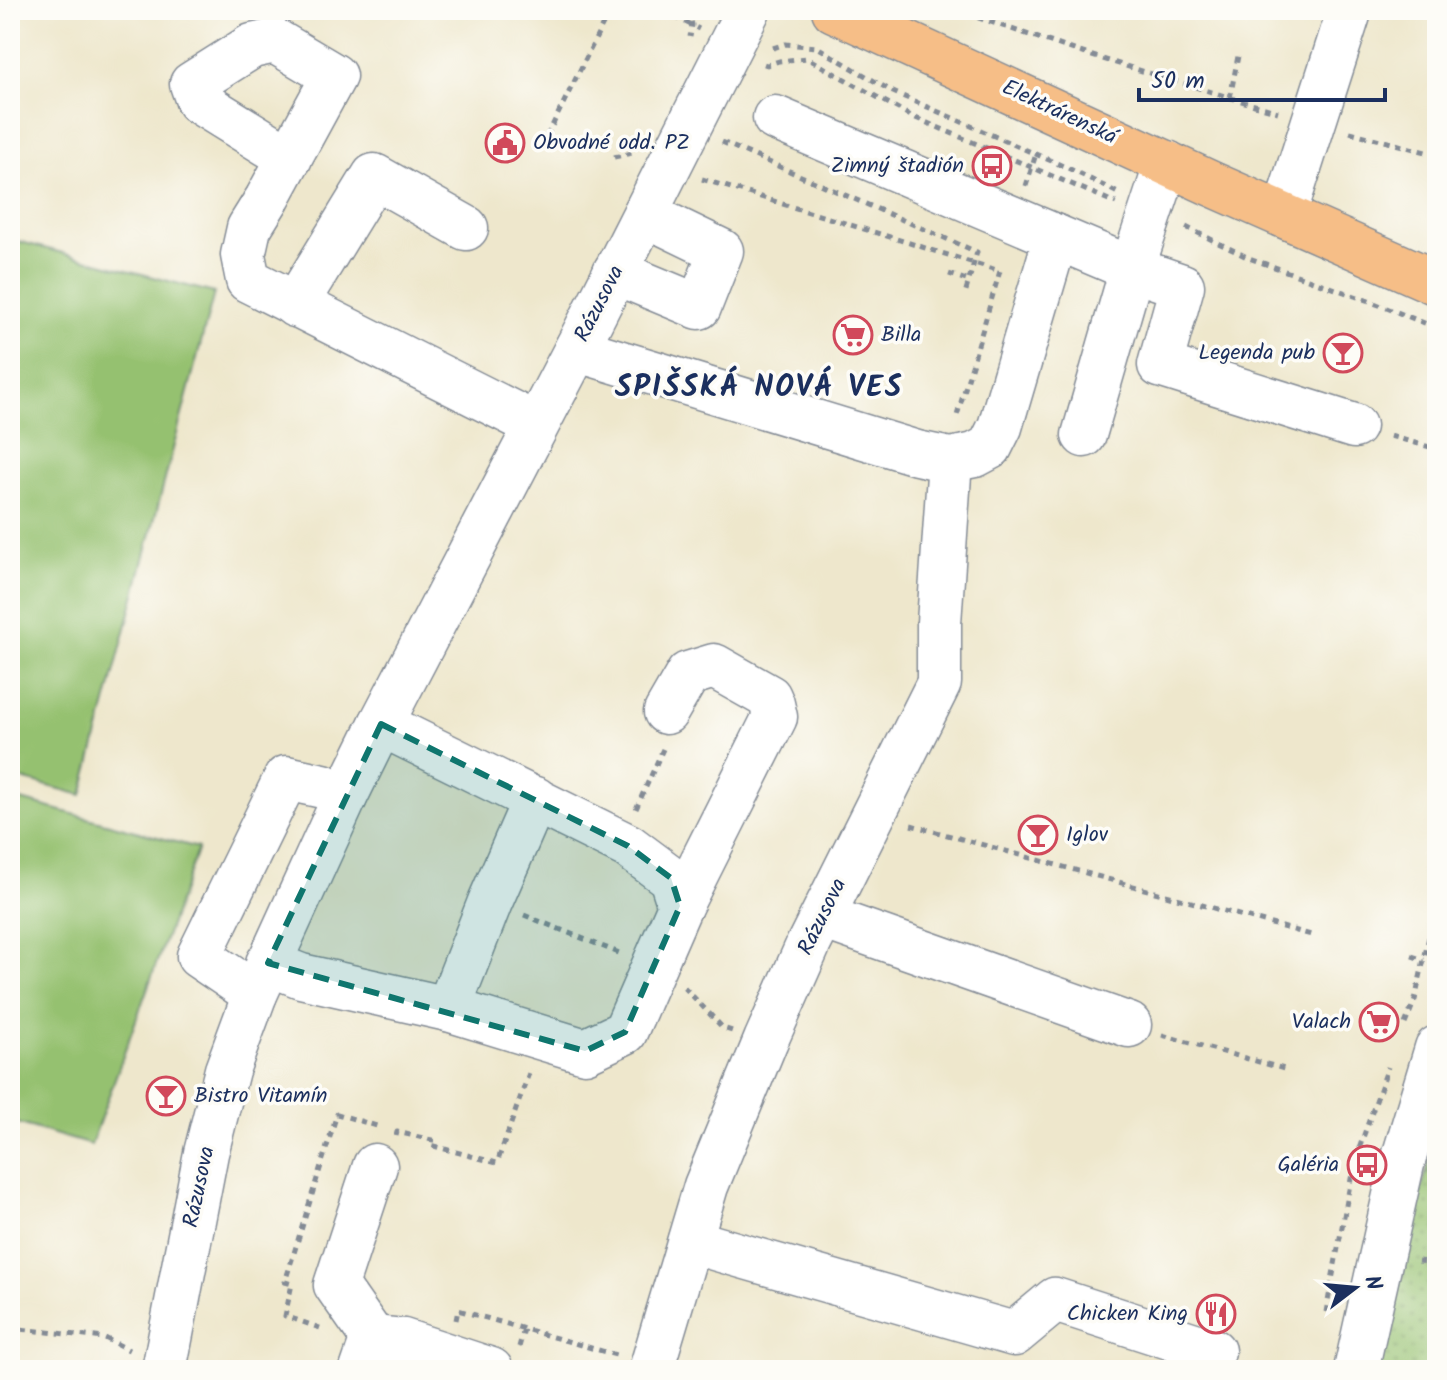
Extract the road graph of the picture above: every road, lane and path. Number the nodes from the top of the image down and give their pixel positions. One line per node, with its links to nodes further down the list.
1 (610, 10): 11 (path)
2 (665, 10): 6 (path)
3 (834, 10): 15 (main road, Elektrárenská)
4 (955, 10): 8 (path)
5 (1346, 10): 10 (street)
6 (744, 38): 17 (street, Rázusova); 18 (path); 18 (path)
7 (1238, 56): 8 (path)
8 (1230, 98): 10 (path)
9 (775, 118): 21 (street)
10 (1313, 123): 13 (path); 19 (street)
11 (547, 136)
12 (721, 142): 22 (path)
13 (1437, 155)
14 (290, 158): 29 (street)
15 (1167, 163): 18 (street); 19 (main road, Elektrárenská)
16 (701, 179): 22 (path)
17 (646, 212): 24 (street, Rázusova); 24 (street)
18 (1150, 213): 23 (street); 30 (path)
19 (1284, 215): 27 (main road, Elektrárenská)
20 (466, 228): 29 (street)
21 (1056, 237): 23 (street); 36 (street)
22 (975, 263): 26 (path); 36 (path)
23 (1132, 269): 33 (street); 34 (street)
24 (615, 272): 31 (street, Rázusova)
25 (949, 274): 26 (path)
26 (969, 281): 28 (path)
27 (1437, 283)
28 (965, 294)
29 (295, 305): 32 (street)
30 (1437, 328)
31 (577, 348): 32 (street, Rázusova); 36 (street)
32 (536, 425): 38 (street, Rázusova)
33 (1354, 426): 35 (path)
34 (1084, 435)
35 (1437, 449)
36 (950, 460): 45 (street, Rázusova)
37 (666, 712): 42 (path); 44 (street)
38 (381, 724): 39 (street, Rázusova); 40 (street)
39 (345, 797): 50 (street, Rázusova); 50 (street)
40 (535, 799): 42 (street); 43 (street)
41 (910, 825): 46 (path)
42 (621, 843): 44 (street)
43 (490, 902): 49 (path); 51 (street)
44 (680, 906): 49 (street)
45 (823, 917): 52 (street); 53 (street, Rázusova)
46 (1315, 936)
47 (1412, 956): 48 (path)
48 (1424, 960)
49 (665, 973): 51 (street); 53 (path)
50 (261, 978): 51 (street); 69 (street, Rázusova)
51 (448, 1009)
52 (1129, 1025): 56 (path)
53 (766, 1040): 61 (street, Rázusova)
54 (1437, 1048): 73 (street)
55 (530, 1069): 59 (path)
56 (1288, 1070)
57 (1368, 1092): 58 (path)
58 (1377, 1096)
59 (439, 1147)
60 (375, 1166): 67 (street)
61 (690, 1241): 66 (street); 71 (street, Rázusova)
62 (10, 1328): 65 (path)
63 (559, 1338): 64 (path)
64 (573, 1342)
65 (126, 1349)
66 (1213, 1351)
67 (367, 1354): 70 (street)
68 (1302, 1368): 72 (path)
69 (164, 1370)
70 (491, 1370)
71 (651, 1370)
72 (1310, 1370)
73 (1356, 1370)

